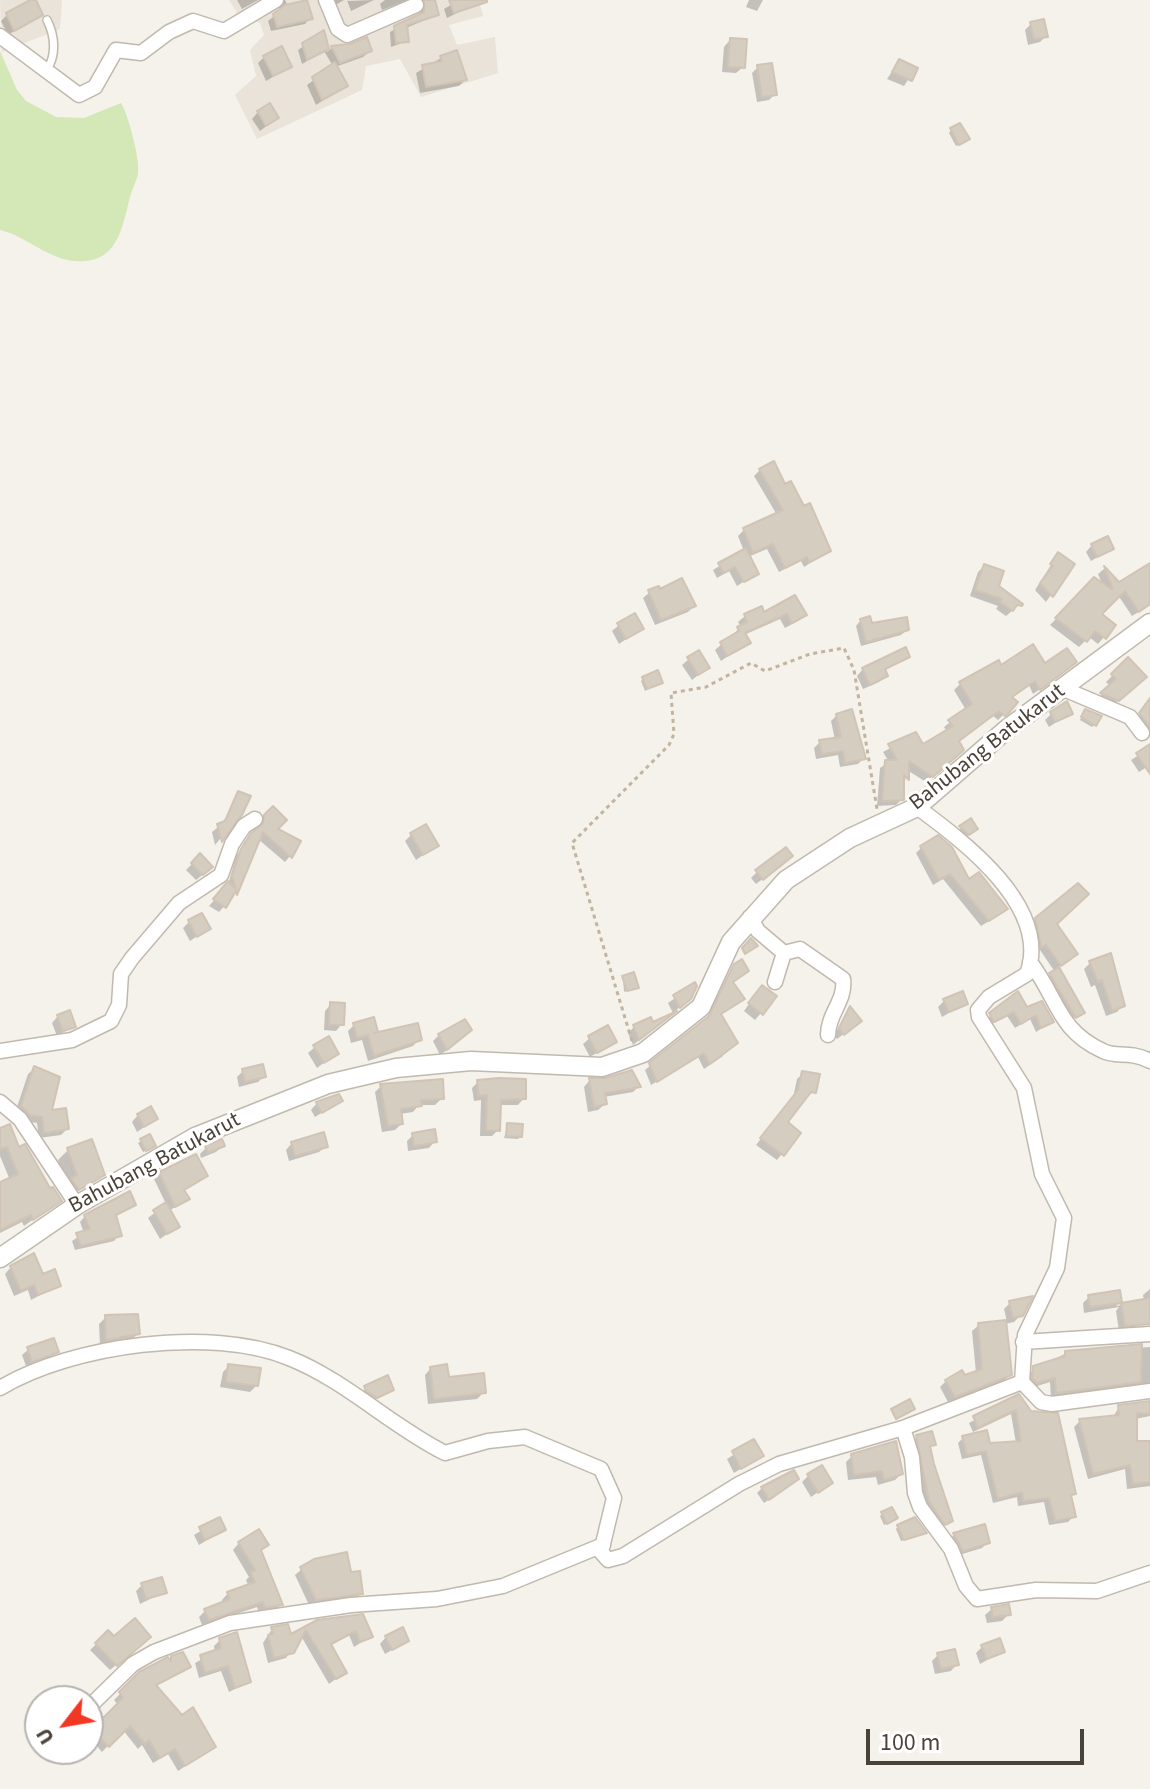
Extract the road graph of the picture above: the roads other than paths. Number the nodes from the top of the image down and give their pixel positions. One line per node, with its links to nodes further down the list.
1 (276, 0): 6 (street)
2 (326, 0): 3 (street)
3 (416, 5)
4 (47, 20): 6 (lane)
5 (0, 36): 6 (street)
6 (46, 71)
7 (1150, 623): 8 (street, Bahubang Batukarut)
8 (1064, 689): 9 (street); 10 (street, Bahubang Batukarut)
9 (1142, 733)
10 (917, 807): 12 (street, Bahubang Batukarut); 14 (street)
11 (255, 819): 17 (street)
12 (750, 917): 13 (street); 20 (street, Bahubang Batukarut)
13 (784, 953): 15 (street); 16 (street)
14 (1030, 962): 18 (street); 23 (street)
15 (775, 982)
16 (828, 1035)
17 (0, 1051)
18 (1150, 1061)
19 (0, 1102): 20 (street)
20 (77, 1205): 21 (street, Bahubang Batukarut)
21 (0, 1258)
22 (1150, 1334): 23 (street)
23 (1023, 1342): 24 (street)
24 (1022, 1382): 26 (street); 27 (street)
25 (0, 1388): 28 (street)
26 (1150, 1391)
27 (903, 1428): 28 (street); 29 (street)
28 (603, 1545): 30 (street)
29 (1150, 1573)
30 (104, 1693)

